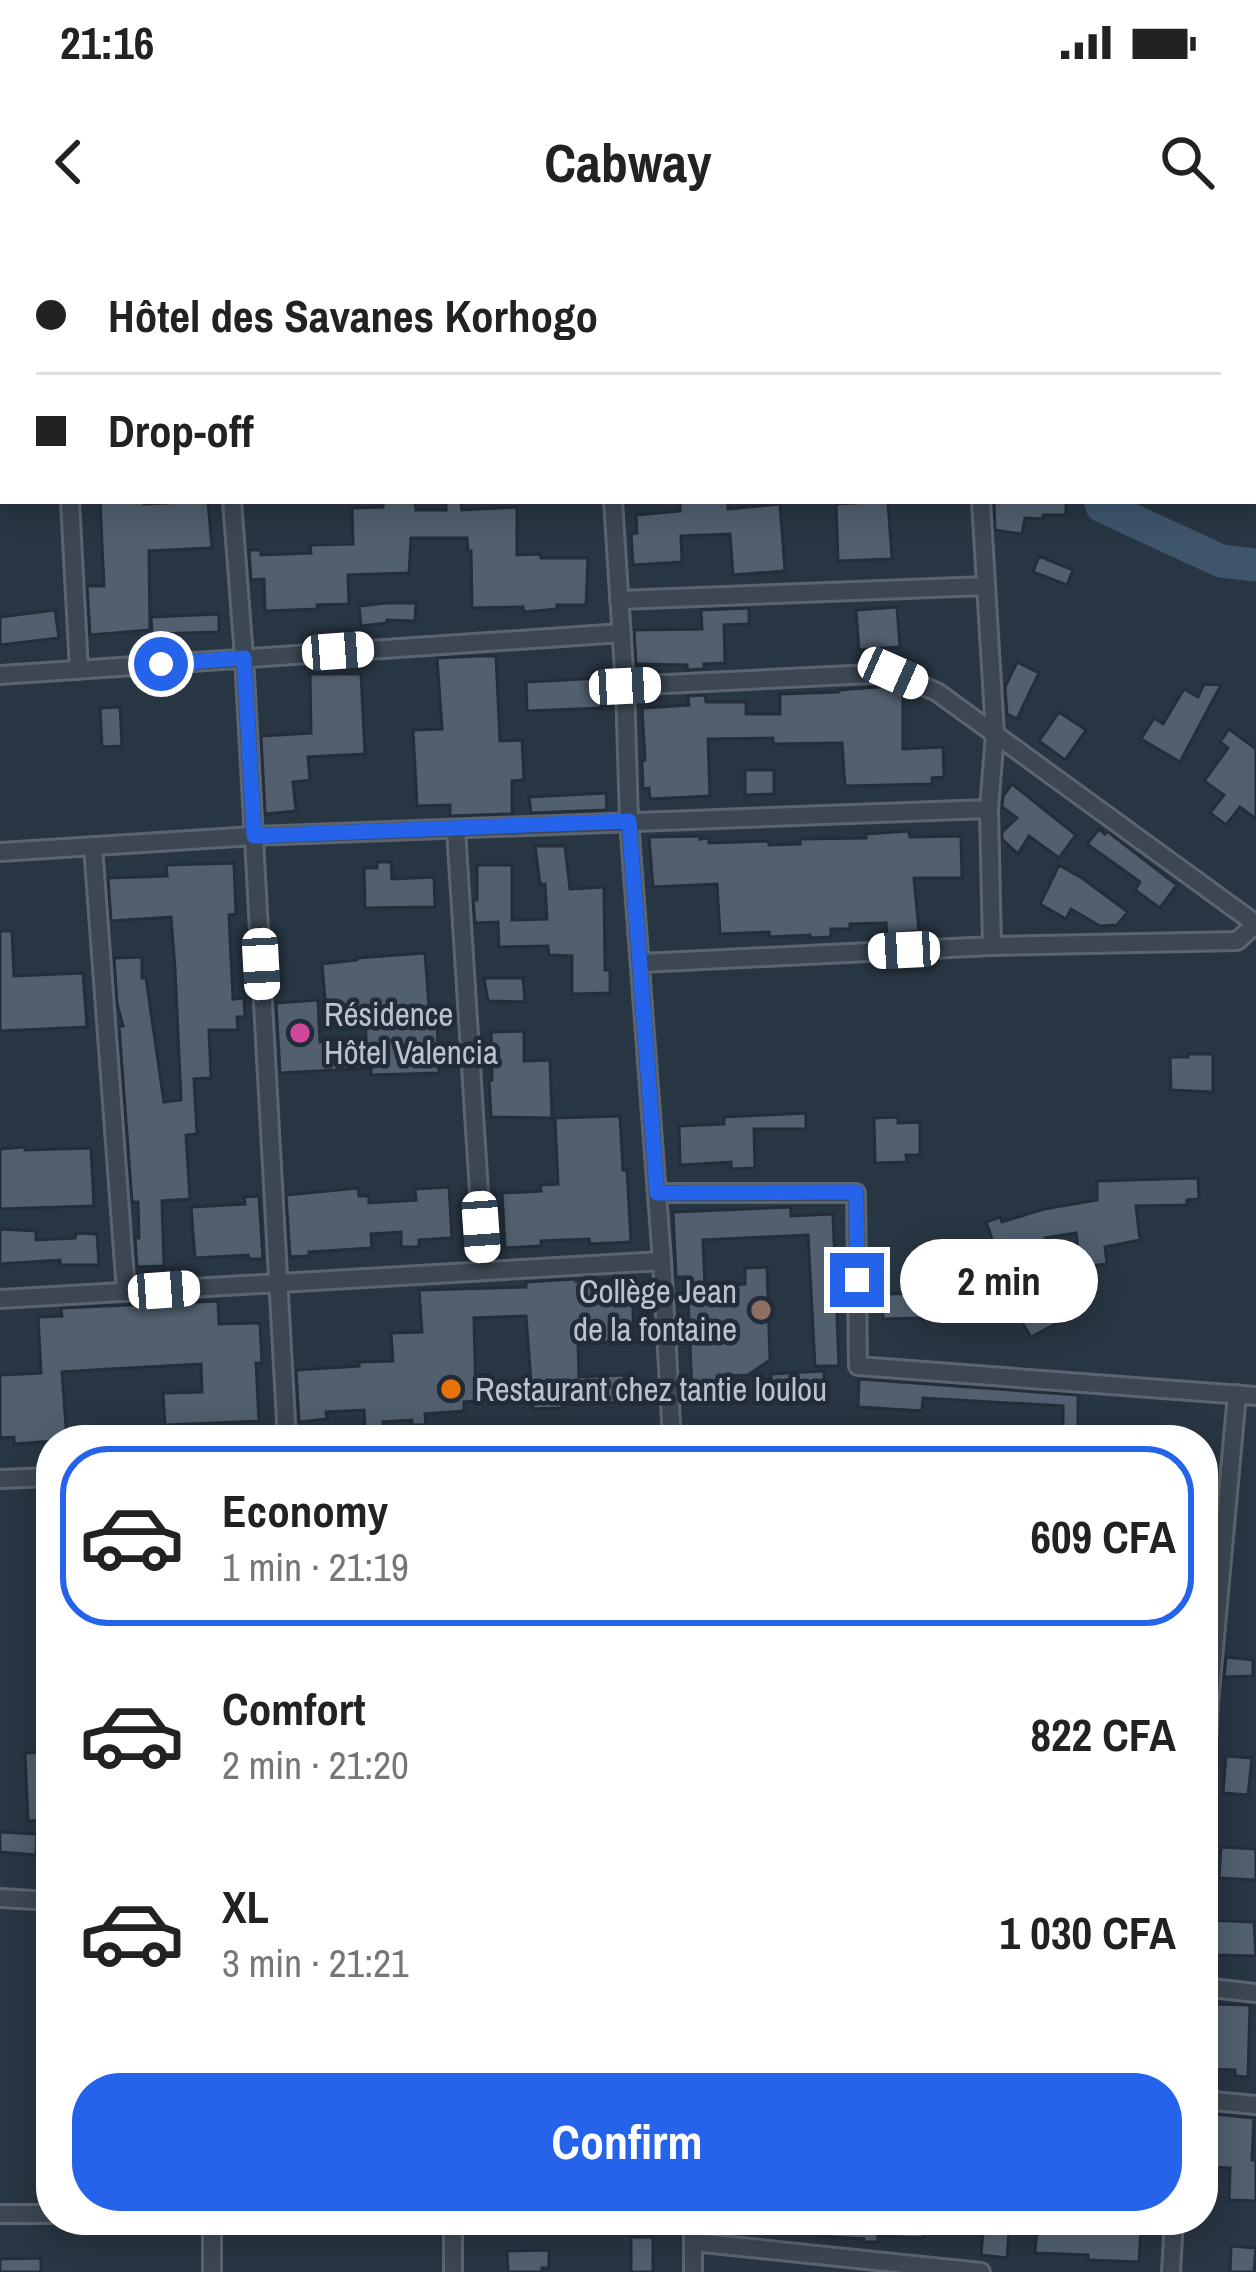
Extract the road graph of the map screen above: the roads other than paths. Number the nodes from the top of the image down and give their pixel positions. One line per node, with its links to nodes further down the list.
1 (70, 504): 9 (street)
2 (232, 504): 8 (street)
3 (613, 504): 6 (street)
4 (981, 504): 5 (street)
5 (986, 586): 6 (street); 12 (street)
6 (619, 600): 7 (street)
7 (622, 633): 8 (street); 11 (street)
8 (244, 658): 9 (street); 16 (street)
9 (79, 670): 10 (street)
10 (0, 675)
11 (625, 686): 12 (street); 14 (street)
12 (995, 734): 13 (street); 19 (street)
13 (989, 808): 14 (street); 19 (street)
14 (629, 821): 15 (street); 20 (street)
15 (456, 830): 16 (street); 23 (street)
16 (254, 836): 17 (street); 24 (street)
17 (93, 846): 18 (street); 25 (street)
18 (0, 852)
19 (992, 946): 20 (street)
20 (640, 963): 21 (street)
21 (657, 1193): 22 (street); 27 (street)
22 (662, 1261): 23 (street); 29 (street)
23 (484, 1271): 24 (street)
24 (279, 1283): 25 (street); 28 (street)
25 (126, 1292): 26 (street)
26 (0, 1299)
27 (1246, 1395): 32 (street)
28 (286, 1425)
29 (671, 1425)
30 (36, 1478): 31 (street)
31 (0, 1479)
32 (1218, 1559)
33 (0, 1898): 34 (street)
34 (36, 1900)
35 (1218, 1989): 36 (street)
36 (1256, 1993)
37 (1218, 2101): 38 (street)
38 (1256, 2104)
39 (0, 2214): 40 (street)
40 (36, 2214)
41 (212, 2235): 46 (street)
42 (453, 2235): 47 (street)
43 (693, 2235): 45 (street)
44 (1173, 2235): 50 (street)
45 (693, 2242): 48 (street); 49 (street)
46 (212, 2272)
47 (453, 2272)
48 (694, 2272)
49 (981, 2272)
50 (1172, 2272)

